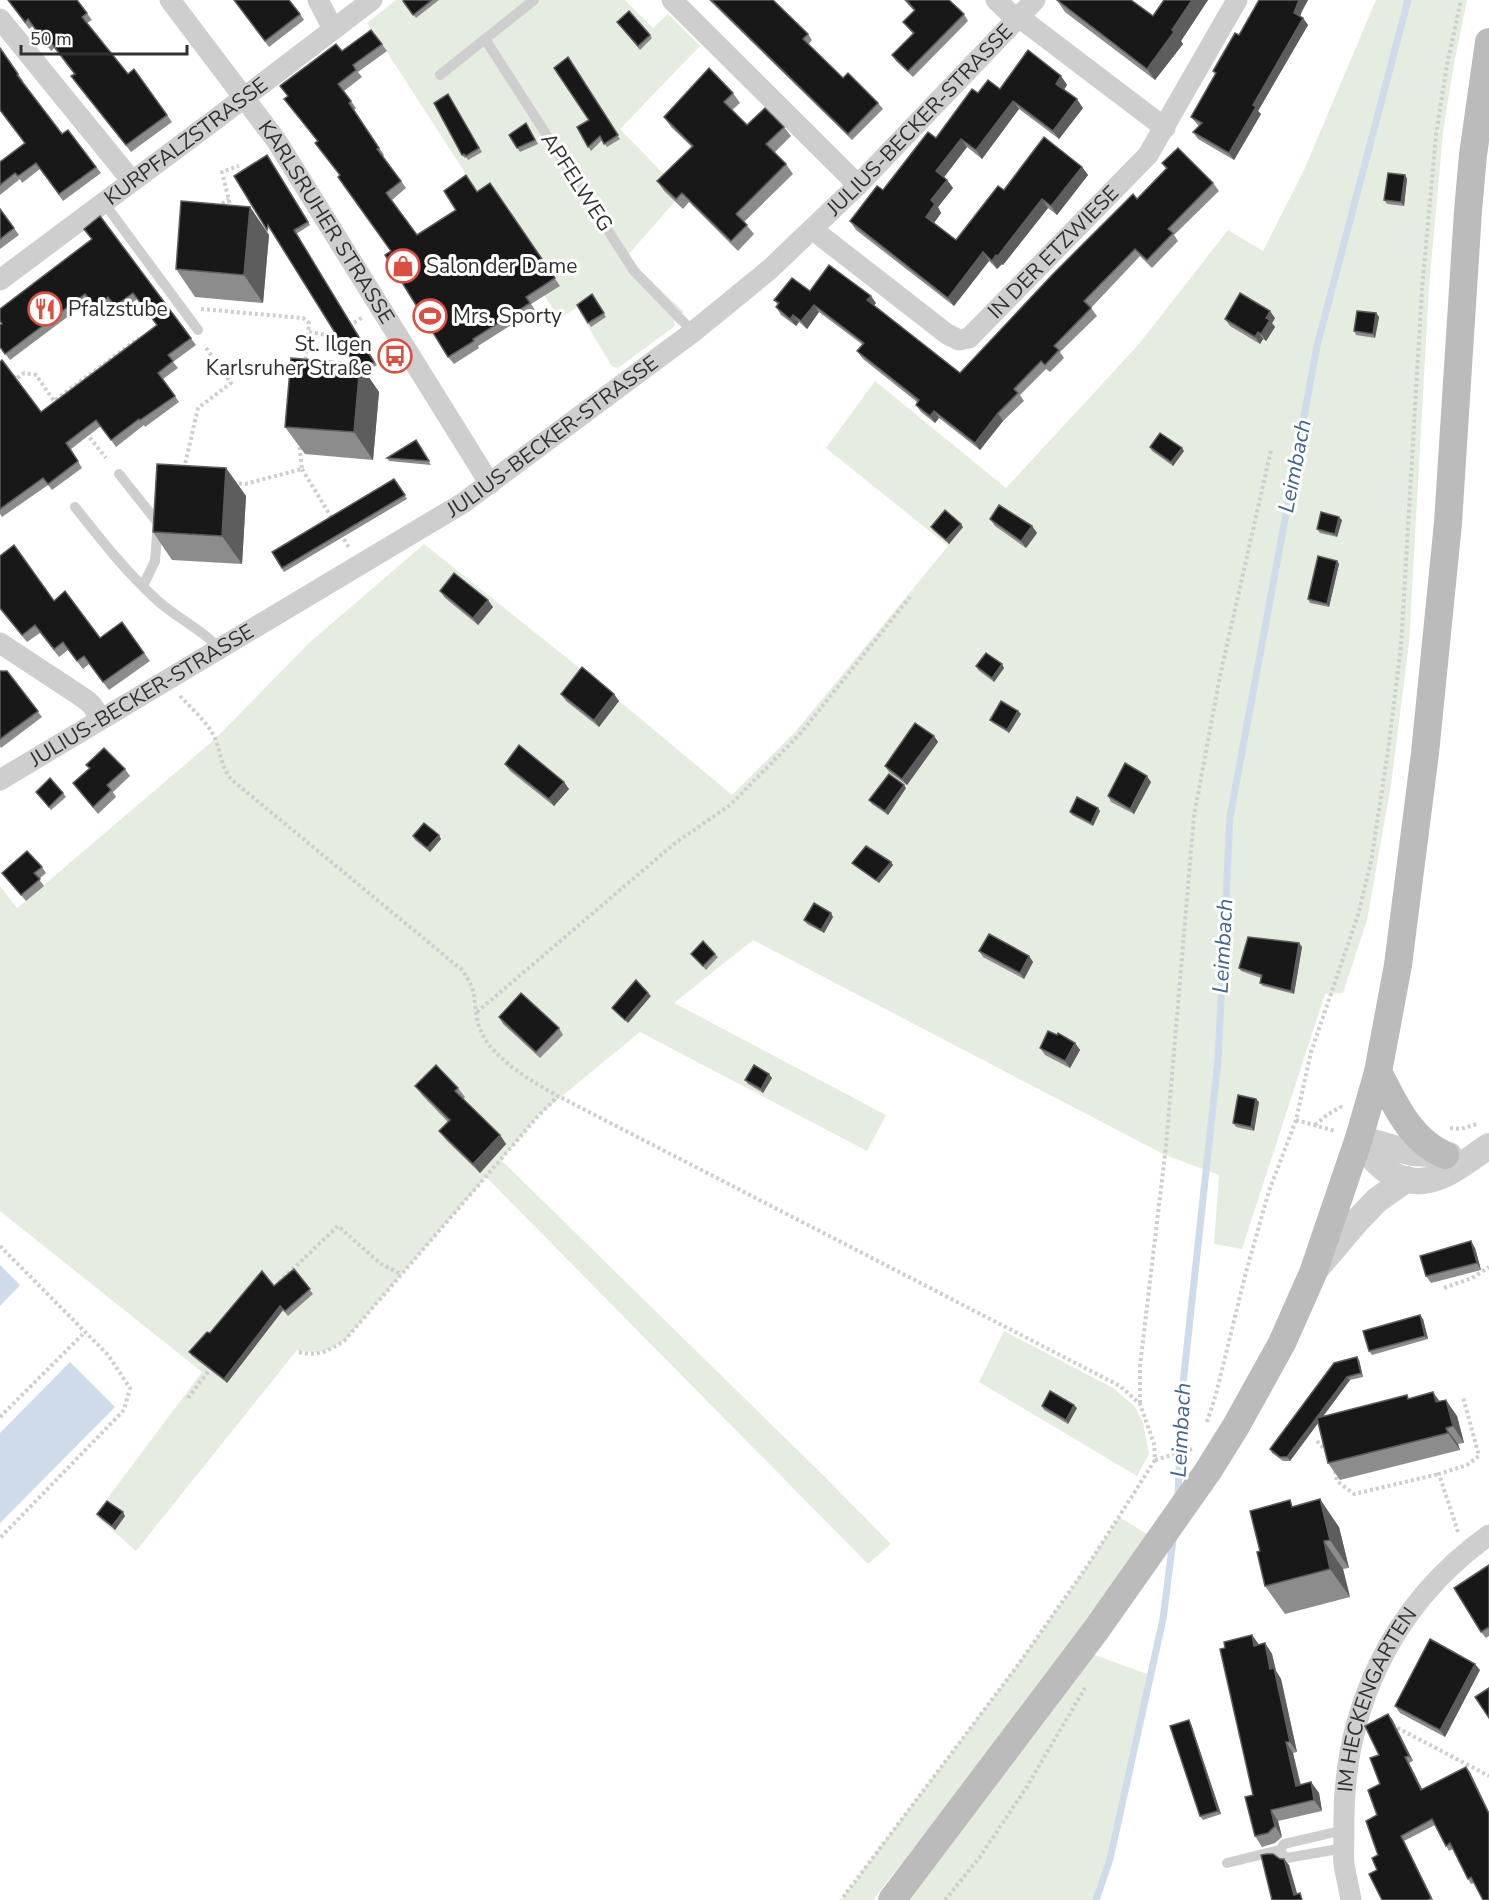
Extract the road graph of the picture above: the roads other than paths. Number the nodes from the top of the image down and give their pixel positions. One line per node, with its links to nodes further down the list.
1 (170, 0): 15 (street, KARLSRUHER STRASSE)
2 (318, 0): 11 (street)
3 (372, 0): 11 (street, KURPFALZSTRASSE)
4 (534, 0): 12 (lane)
5 (672, 0): 18 (street)
6 (996, 0): 10 (street)
7 (1035, 0): 10 (street, JULIUS-BECKER-STRASSE)
8 (1237, 0): 16 (street, IN DER ETZWIESE)
9 (0, 19): 17 (street)
10 (1018, 19): 16 (street); 18 (street, JULIUS-BECKER-STRASSE)
11 (333, 29): 15 (street, KURPFALZSTRASSE)
12 (485, 39): 14 (lane); 22 (lane, APFELWEG)
13 (1489, 42): 32 (main road)
14 (440, 75)
15 (244, 96): 17 (street, KURPFALZSTRASSE); 25 (street, KARLSRUHER STRASSE)
16 (1165, 128): 20 (street, IN DER ETZWIESE)
17 (132, 181): 19 (street, KURPFALZSTRASSE)
18 (858, 185): 20 (street, JULIUS-BECKER-STRASSE)
19 (104, 202): 21 (street, KURPFALZSTRASSE); 23 (lane)
20 (812, 229): 22 (street, JULIUS-BECKER-STRASSE)
21 (0, 280)
22 (686, 325): 25 (street, JULIUS-BECKER-STRASSE)
23 (198, 330)
24 (119, 474): 27 (lane)
25 (490, 483): 29 (street, JULIUS-BECKER-STRASSE)
26 (75, 507): 27 (lane)
27 (143, 586): 29 (lane)
28 (0, 643): 30 (street)
29 (220, 649): 30 (street, JULIUS-BECKER-STRASSE)
30 (101, 719): 31 (street, JULIUS-BECKER-STRASSE)
31 (0, 780)
32 (1378, 1072): 33 (main road); 35 (main road)
33 (1359, 1138): 35 (street); 36 (street); 37 (main road)
34 (1486, 1148): 35 (street); 36 (street)
35 (1445, 1155)
36 (1407, 1179): 37 (street)
37 (1313, 1273): 40 (main road)
38 (1489, 1535): 39 (street, IM HECKENGARTEN)
39 (1344, 1839): 39 (lane); 41 (street, IM HECKENGARTEN)
40 (892, 1900)
41 (1352, 1900)

